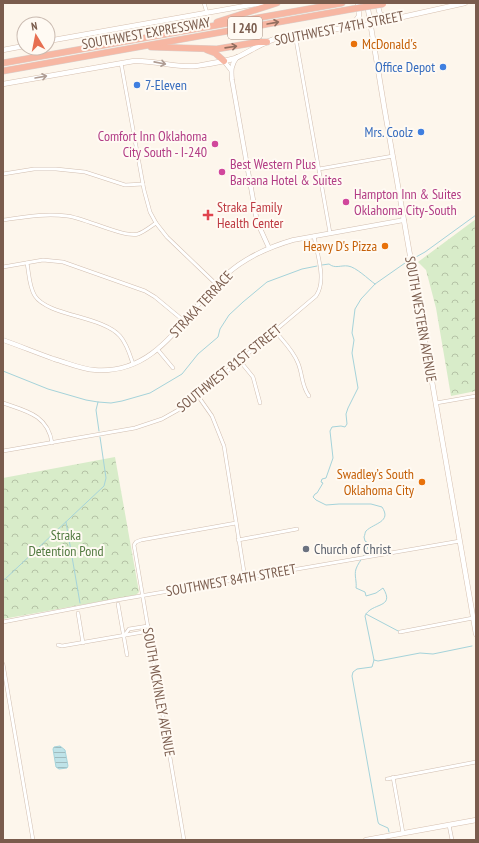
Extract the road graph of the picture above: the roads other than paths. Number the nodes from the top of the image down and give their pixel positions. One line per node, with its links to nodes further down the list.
1 (204, 3): 9 (street)
2 (262, 3): 9 (main road)
3 (277, 3): 13 (highway)
4 (342, 3): 13 (highway, SOUTHWEST EXPRESSWAY / I 240)
5 (358, 3): 12 (main road)
6 (367, 3): 11 (main road, SOUTH WESTERN AVENUE)
7 (382, 3): 10 (main road); 17 (highway, SOUTHWEST EXPRESSWAY / I 240, one-way to 7, bridge)
8 (465, 3): 10 (main road, SOUTHWEST 74TH STREET)
9 (207, 13): 15 (main road)
10 (391, 19): 11 (main road, SOUTHWEST 74TH STREET)
11 (371, 24): 12 (main road, SOUTHWEST 74TH STREET); 28 (main road, SOUTH WESTERN AVENUE)
12 (351, 27): 14 (main road, SOUTHWEST 74TH STREET)
13 (203, 28): 23 (highway, SOUTHWEST EXPRESSWAY / I 240)
14 (295, 34): 16 (main road, SOUTHWEST 74TH STREET); 29 (street)
15 (56, 40)
16 (267, 42): 19 (highway, one-way to 16); 21 (main road, SOUTHWEST 74TH STREET)
17 (138, 47): 19 (highway); 26 (highway, SOUTHWEST EXPRESSWAY / I 240)
18 (16, 48): 20 (main road)
19 (204, 49): 22 (highway)
20 (3, 50)
21 (237, 57): 22 (main road, SOUTHWEST 74TH STREET); 25 (street)
22 (224, 61): 24 (main road, SOUTHWEST 74TH STREET, one-way to 22); 25 (street)
23 (3, 63)
24 (121, 63): 27 (main road, SOUTHWEST 74TH STREET, one-way to 24); 31 (street)
25 (231, 70): 37 (street)
26 (3, 71)
27 (3, 84)
28 (393, 156): 29 (street); 33 (main road, SOUTH WESTERN AVENUE)
29 (319, 170): 35 (street)
30 (3, 174): 31 (street)
31 (143, 184): 34 (street)
32 (3, 220): 34 (street)
33 (404, 220): 35 (street, STRAKA TERRACE); 53 (main road, SOUTH WESTERN AVENUE)
34 (156, 222): 40 (street)
35 (330, 233): 36 (street, STRAKA TERRACE)
36 (314, 236): 37 (street, STRAKA TERRACE); 42 (street, SOUTHWEST 81ST STREET)
37 (269, 248): 40 (street, STRAKA TERRACE)
38 (27, 263): 39 (street); 41 (street); 46 (street)
39 (3, 267)
40 (216, 284): 41 (street, STRAKA TERRACE)
41 (184, 321): 44 (street, STRAKA TERRACE)
42 (275, 331): 45 (street, SOUTHWEST 81ST STREET); 49 (street)
43 (3, 340): 46 (street, STRAKA TERRACE)
44 (158, 350): 46 (street, STRAKA TERRACE); 47 (street)
45 (240, 361): 48 (street, SOUTHWEST 81ST STREET); 52 (street)
46 (133, 364)
47 (173, 368)
48 (198, 396): 54 (street, SOUTHWEST 81ST STREET); 56 (street)
49 (309, 396)
50 (476, 396): 53 (street)
51 (3, 403): 54 (street)
52 (260, 403)
53 (436, 403): 59 (main road, SOUTH WESTERN AVENUE)
54 (52, 443): 55 (street, SOUTHWEST 81ST STREET)
55 (3, 451)
56 (236, 523): 58 (street); 61 (street, SOUTH MCKINLEY AVENUE)
57 (297, 529): 58 (street)
58 (238, 540): 60 (street)
59 (460, 540): 60 (street, SOUTHWEST 84TH STREET); 63 (main road, SOUTH WESTERN AVENUE)
60 (245, 578): 61 (street, SOUTHWEST 84TH STREET)
61 (142, 596): 66 (street, SOUTHWEST 84TH STREET); 67 (street, SOUTH MCKINLEY AVENUE)
62 (118, 604): 71 (street)
63 (474, 608): 65 (main road, SOUTH WESTERN AVENUE)
64 (78, 613): 72 (street)
65 (473, 618): 69 (street); 70 (main road, SOUTH WESTERN AVENUE)
66 (3, 622)
67 (148, 626): 68 (street, SOUTH MCKINLEY AVENUE); 71 (street)
68 (149, 631): 71 (street); 83 (street, SOUTH MCKINLEY AVENUE)
69 (400, 632)
70 (476, 634)
71 (124, 636): 72 (street); 74 (street)
72 (83, 643): 73 (street)
73 (58, 645)
74 (127, 655)
75 (3, 664): 82 (street)
76 (476, 762): 77 (street)
77 (393, 778): 78 (street); 81 (street)
78 (386, 779)
79 (476, 820): 80 (main road)
80 (449, 825): 81 (main road); 85 (street)
81 (403, 833): 84 (main road)
82 (33, 840)
83 (184, 840)
84 (366, 840)
85 (452, 840)

